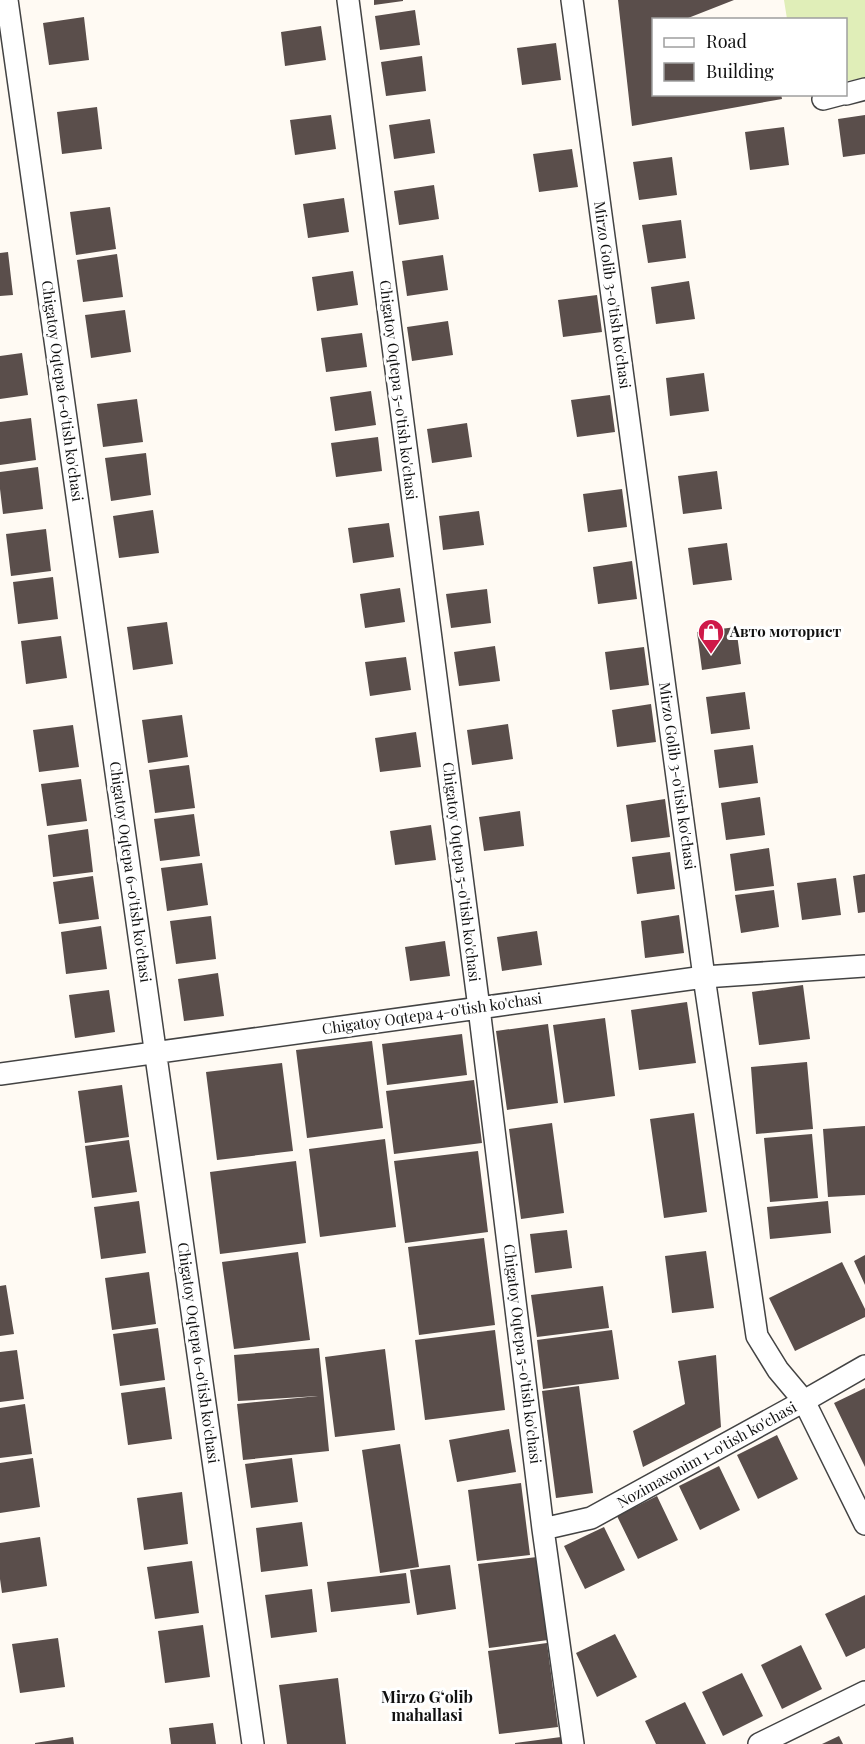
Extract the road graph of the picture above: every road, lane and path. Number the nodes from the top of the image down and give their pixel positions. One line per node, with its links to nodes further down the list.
1 (7, 0): 9 (street, Chigatoy Oqtepa 6-o'tish ko'chasi)
2 (348, 0): 8 (street, Chigatoy Oqtepa 5-o'tish ko'chasi)
3 (572, 0): 7 (street, Mirzo Golib 3-o'tish ko'chasi)
4 (865, 89): 5 (street)
5 (847, 94)
6 (865, 966): 7 (street, Chigatoy Oqtepa 4-o'tish ko'chasi)
7 (704, 977): 8 (street, Chigatoy Oqtepa 4-o'tish ko'chasi); 12 (street, Mirzo Golib 3-o'tish ko'chasi)
8 (479, 1008): 9 (street, Chigatoy Oqtepa 4-o'tish ko'chasi); 14 (street, Chigatoy Oqtepa 5-o'tish ko'chasi)
9 (156, 1052): 10 (street, Chigatoy Oqtepa 4-o'tish ko'chasi); 16 (street, Chigatoy Oqtepa 6-o'tish ko'chasi)
10 (0, 1074)
11 (865, 1366): 12 (street, Nozimaxonim 1-o'tish ko'chasi)
12 (804, 1401): 13 (street, Mirzo Golib 3-o'tish ko'chasi); 14 (street, Nozimaxonim 1-o'tish ko'chasi)
13 (865, 1524)
14 (543, 1529): 17 (street, Chigatoy Oqtepa 5-o'tish ko'chasi)
15 (865, 1692): 18 (street)
16 (253, 1744)
17 (573, 1744)
18 (759, 1744)

